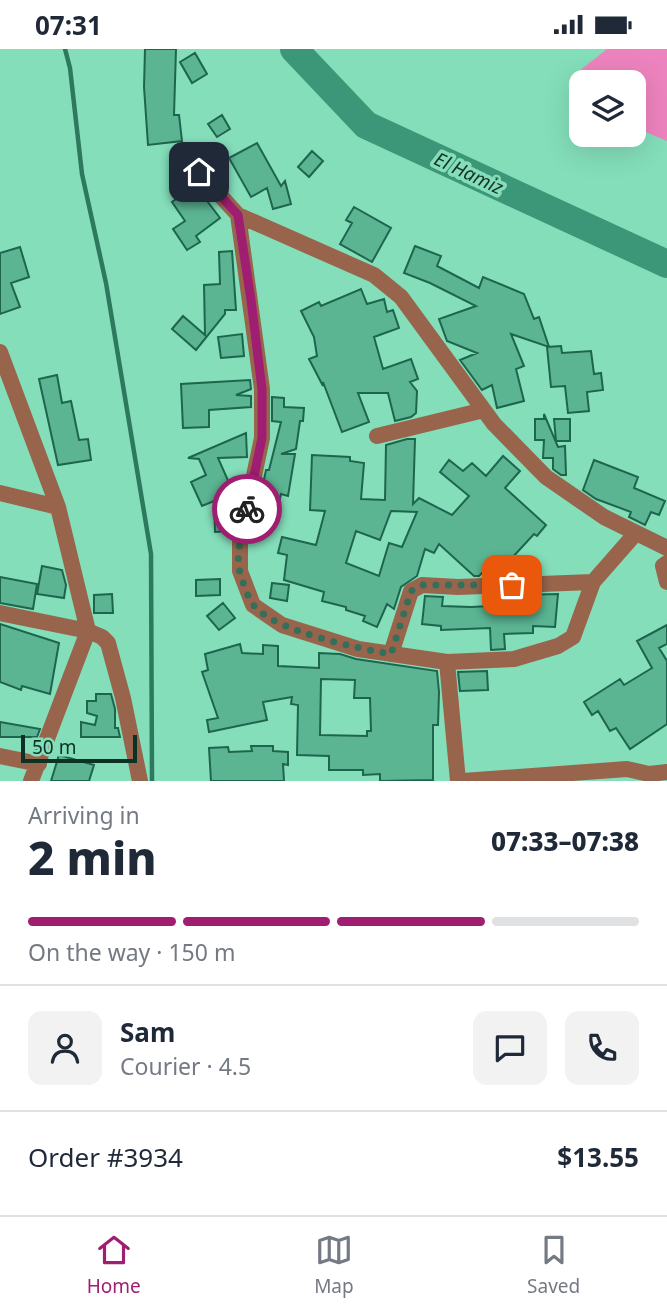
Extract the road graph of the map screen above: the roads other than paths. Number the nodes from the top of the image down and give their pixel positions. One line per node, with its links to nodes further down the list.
1 (199, 172): 2 (street)
2 (238, 215): 4 (street); 15 (street)
3 (1, 355): 7 (street)
4 (484, 410): 5 (street); 8 (street)
5 (377, 436)
6 (0, 493): 7 (street)
7 (58, 507): 14 (street)
8 (636, 533): 9 (street); 11 (street)
9 (667, 548)
10 (667, 563): 12 (street)
11 (593, 582): 15 (street); 16 (street)
12 (667, 582)
13 (0, 613): 14 (street)
14 (88, 631): 18 (street); 22 (street)
15 (391, 654): 16 (street)
16 (447, 662): 23 (street)
17 (0, 756): 18 (street)
18 (39, 764): 21 (street)
19 (667, 772): 20 (street)
20 (629, 775): 23 (street)
21 (31, 781)
22 (140, 781)
23 (461, 781)

